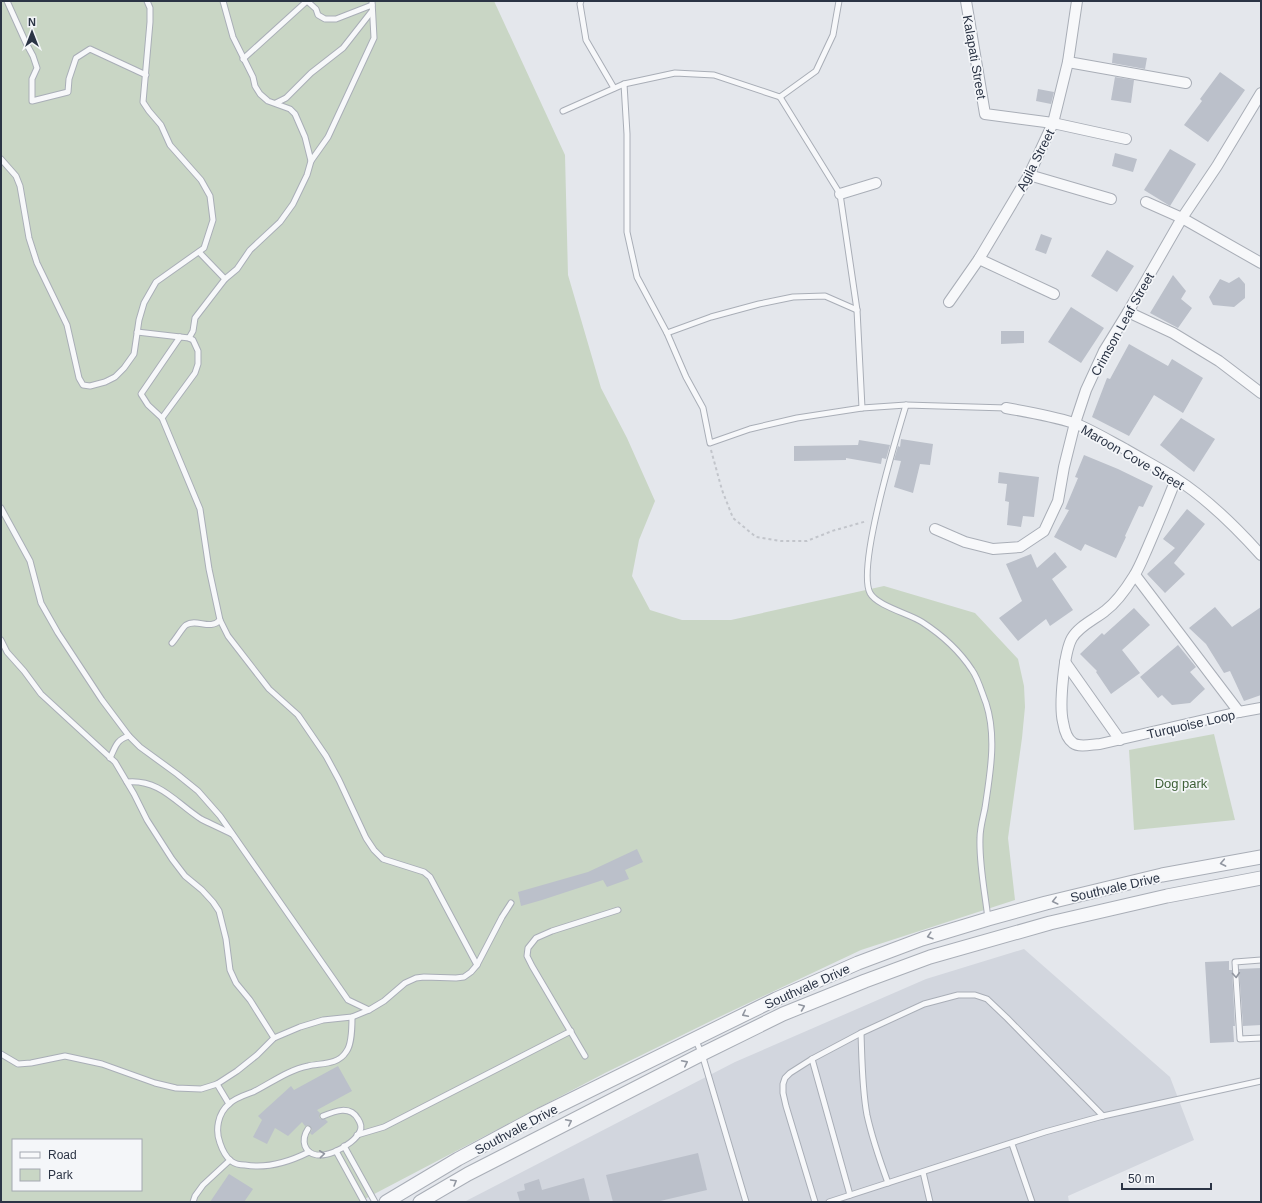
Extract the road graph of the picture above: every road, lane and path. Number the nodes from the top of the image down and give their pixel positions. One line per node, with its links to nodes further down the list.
1 (7, 1): 12 (lane)
2 (147, 1): 12 (lane)
3 (223, 1): 10 (lane)
4 (581, 1): 15 (lane)
5 (839, 1): 17 (lane)
6 (966, 1): 20 (street, Kalapati Street)
7 (1077, 1): 11 (street, Agila Street)
8 (372, 3): 9 (lane); 10 (lane)
9 (372, 11): 18 (lane); 23 (lane)
10 (244, 59): 18 (lane)
11 (1068, 62): 13 (street); 20 (street, Agila Street)
12 (146, 75): 30 (lane)
13 (1186, 83)
14 (624, 84): 15 (lane); 17 (lane); 39 (lane)
15 (614, 88): 19 (lane)
16 (1261, 93): 29 (street, Crimson Leaf Street)
17 (780, 97): 26 (lane)
18 (276, 103): 23 (lane)
19 (563, 111)
20 (1053, 123): 21 (street, Kalapati Street); 24 (street, Agila Street)
21 (1126, 139)
22 (1, 159): 38 (lane)
23 (311, 162): 33 (lane)
24 (1029, 175): 27 (street); 31 (street, Agila Street)
25 (876, 183): 26 (street)
26 (840, 194): 36 (lane)
27 (1111, 200)
28 (1146, 202): 29 (street)
29 (1182, 218): 32 (street); 37 (street, Crimson Leaf Street)
30 (199, 252): 33 (lane); 38 (lane)
31 (979, 259): 34 (street); 35 (street, Agila Street)
32 (1261, 263)
33 (225, 279): 41 (lane)
34 (1054, 294)
35 (949, 302)
36 (858, 310): 39 (lane); 44 (lane)
37 (1128, 312): 42 (street); 47 (street, Crimson Leaf Street)
38 (137, 332): 40 (lane)
39 (666, 333): 48 (lane)
40 (180, 337): 41 (lane); 46 (lane)
41 (189, 338): 46 (lane)
42 (1261, 393)
43 (906, 405): 44 (lane); 45 (lane); 51 (lane)
44 (862, 408): 48 (lane)
45 (1006, 408): 47 (street, Maroon Cove Street)
46 (162, 418): 55 (lane)
47 (1075, 424): 49 (street, Maroon Cove Street); 52 (street, Crimson Leaf Street)
48 (710, 443): 51 (path)
49 (1176, 479): 53 (street, Maroon Cove Street); 54 (street, Turquoise Loop)
50 (1, 508): 61 (lane)
51 (876, 520): 70 (lane)
52 (935, 529)
53 (1261, 555)
54 (1135, 575): 58 (street, Turquoise Loop); 60 (street)
55 (220, 620): 57 (lane); 72 (lane)
56 (1, 640): 63 (lane)
57 (172, 643)
58 (1065, 662): 62 (street); 62 (street, Turquoise Loop)
59 (1261, 708): 60 (street, Turquoise Loop)
60 (1239, 712): 62 (street, Turquoise Loop)
61 (129, 736): 63 (lane); 65 (lane)
62 (1120, 740)
63 (110, 758): 64 (lane)
64 (127, 782): 65 (lane); 77 (lane)
65 (233, 834): 73 (lane)
66 (1261, 857): 70 (street, Southvale Drive, one-way to 70)
67 (1261, 878): 81 (street, Southvale Drive, one-way to 67)
68 (511, 903): 72 (lane)
69 (618, 910): 75 (lane)
70 (988, 919): 79 (street, Southvale Drive, one-way to 79)
71 (1261, 960): 78 (lane, one-way to 78)
72 (477, 965): 73 (lane)
73 (369, 1010): 74 (lane)
74 (352, 1017): 77 (lane); 86 (lane)
75 (571, 1031): 82 (lane); 90 (lane)
76 (862, 1032): 83 (lane); 88 (lane); 97 (lane)
77 (274, 1038): 85 (lane)
78 (1261, 1038)
79 (695, 1039): 81 (lane); 102 (street, Southvale Drive)
80 (1, 1054): 85 (lane)
81 (702, 1054): 103 (street, Southvale Drive, one-way to 81); 104 (lane)
82 (585, 1056)
83 (812, 1059): 98 (lane); 105 (lane)
84 (1261, 1081): 88 (lane)
85 (217, 1084): 86 (lane)
86 (229, 1104): 95 (lane)
87 (323, 1116): 90 (lane)
88 (1103, 1116): 91 (lane)
89 (308, 1129): 94 (lane)
90 (358, 1135): 92 (lane)
91 (1012, 1144): 96 (lane); 108 (lane)
92 (344, 1146): 93 (lane); 101 (lane)
93 (336, 1151): 94 (lane, one-way to 93); 100 (lane)
94 (309, 1152): 95 (lane)
95 (230, 1160): 99 (lane)
96 (923, 1172): 97 (lane); 107 (lane)
97 (888, 1183): 98 (lane)
98 (850, 1195): 106 (lane)
99 (193, 1202)
100 (364, 1202)
101 (375, 1202)
102 (386, 1202)
103 (420, 1202)
104 (746, 1202)
105 (815, 1202)
106 (829, 1202)
107 (930, 1202)
108 (1032, 1202)

